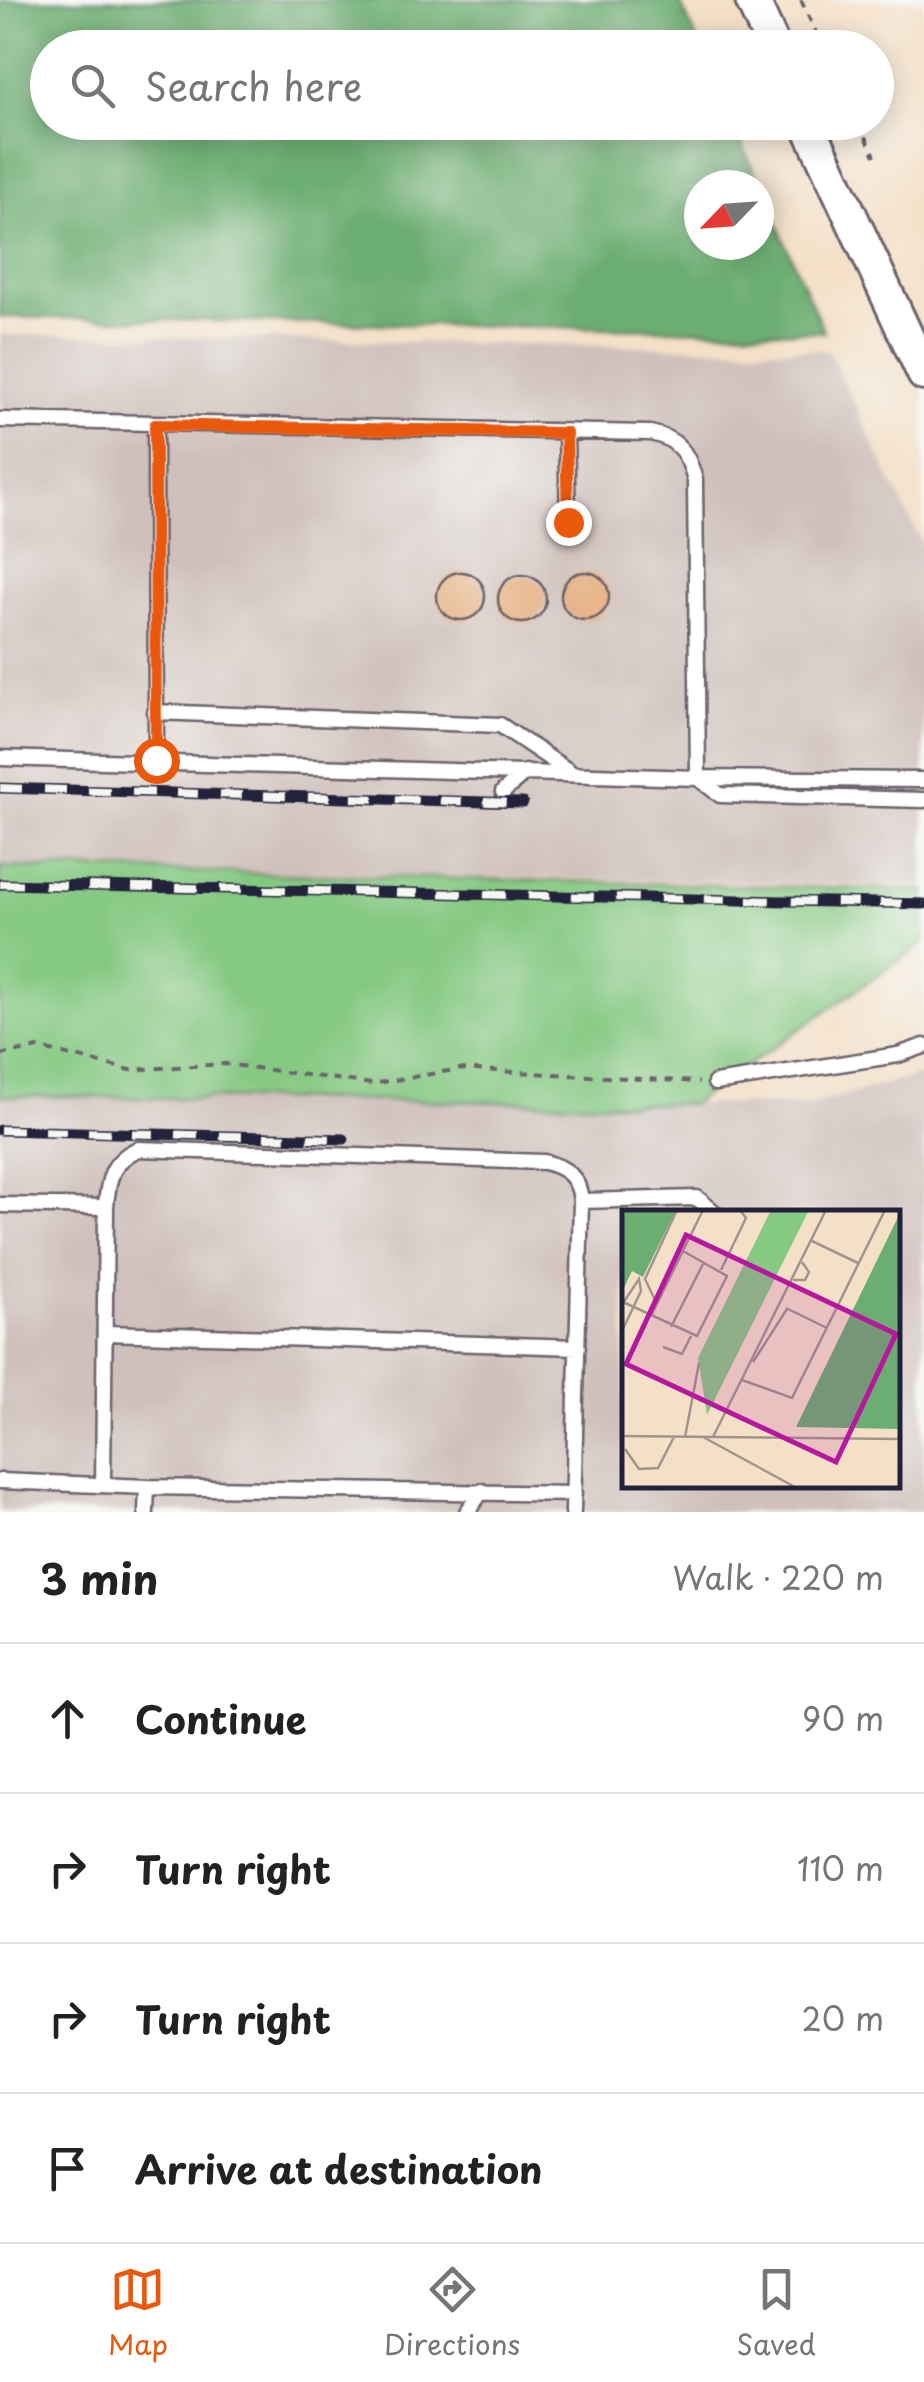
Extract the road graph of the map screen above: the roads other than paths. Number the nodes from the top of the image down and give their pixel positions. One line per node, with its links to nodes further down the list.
1 (752, 0): 2 (street)
2 (766, 30)
3 (815, 140): 4 (street)
4 (924, 374)
5 (0, 420): 6 (lane)
6 (155, 425): 7 (lane); 9 (lane)
7 (566, 433): 8 (lane); 14 (lane)
8 (568, 522)
9 (155, 712): 11 (lane); 13 (lane)
10 (0, 758): 11 (lane)
11 (156, 760): 12 (lane)
12 (526, 772): 13 (lane); 16 (lane)
13 (572, 774): 14 (lane)
14 (698, 778): 15 (lane); 17 (lane)
15 (924, 780)
16 (503, 792)
17 (924, 800)
18 (924, 1046): 19 (lane)
19 (715, 1083)
20 (581, 1200): 22 (lane); 23 (lane); 25 (lane)
21 (0, 1205): 22 (lane)
22 (106, 1207): 24 (lane)
23 (712, 1210)
24 (105, 1333): 25 (lane); 27 (lane)
25 (578, 1347): 30 (lane)
26 (0, 1482): 27 (lane)
27 (102, 1485): 28 (lane)
28 (146, 1487): 29 (lane); 31 (lane)
29 (482, 1490): 30 (lane); 32 (lane)
30 (574, 1494): 33 (lane)
31 (146, 1512)
32 (467, 1512)
33 (574, 1512)

